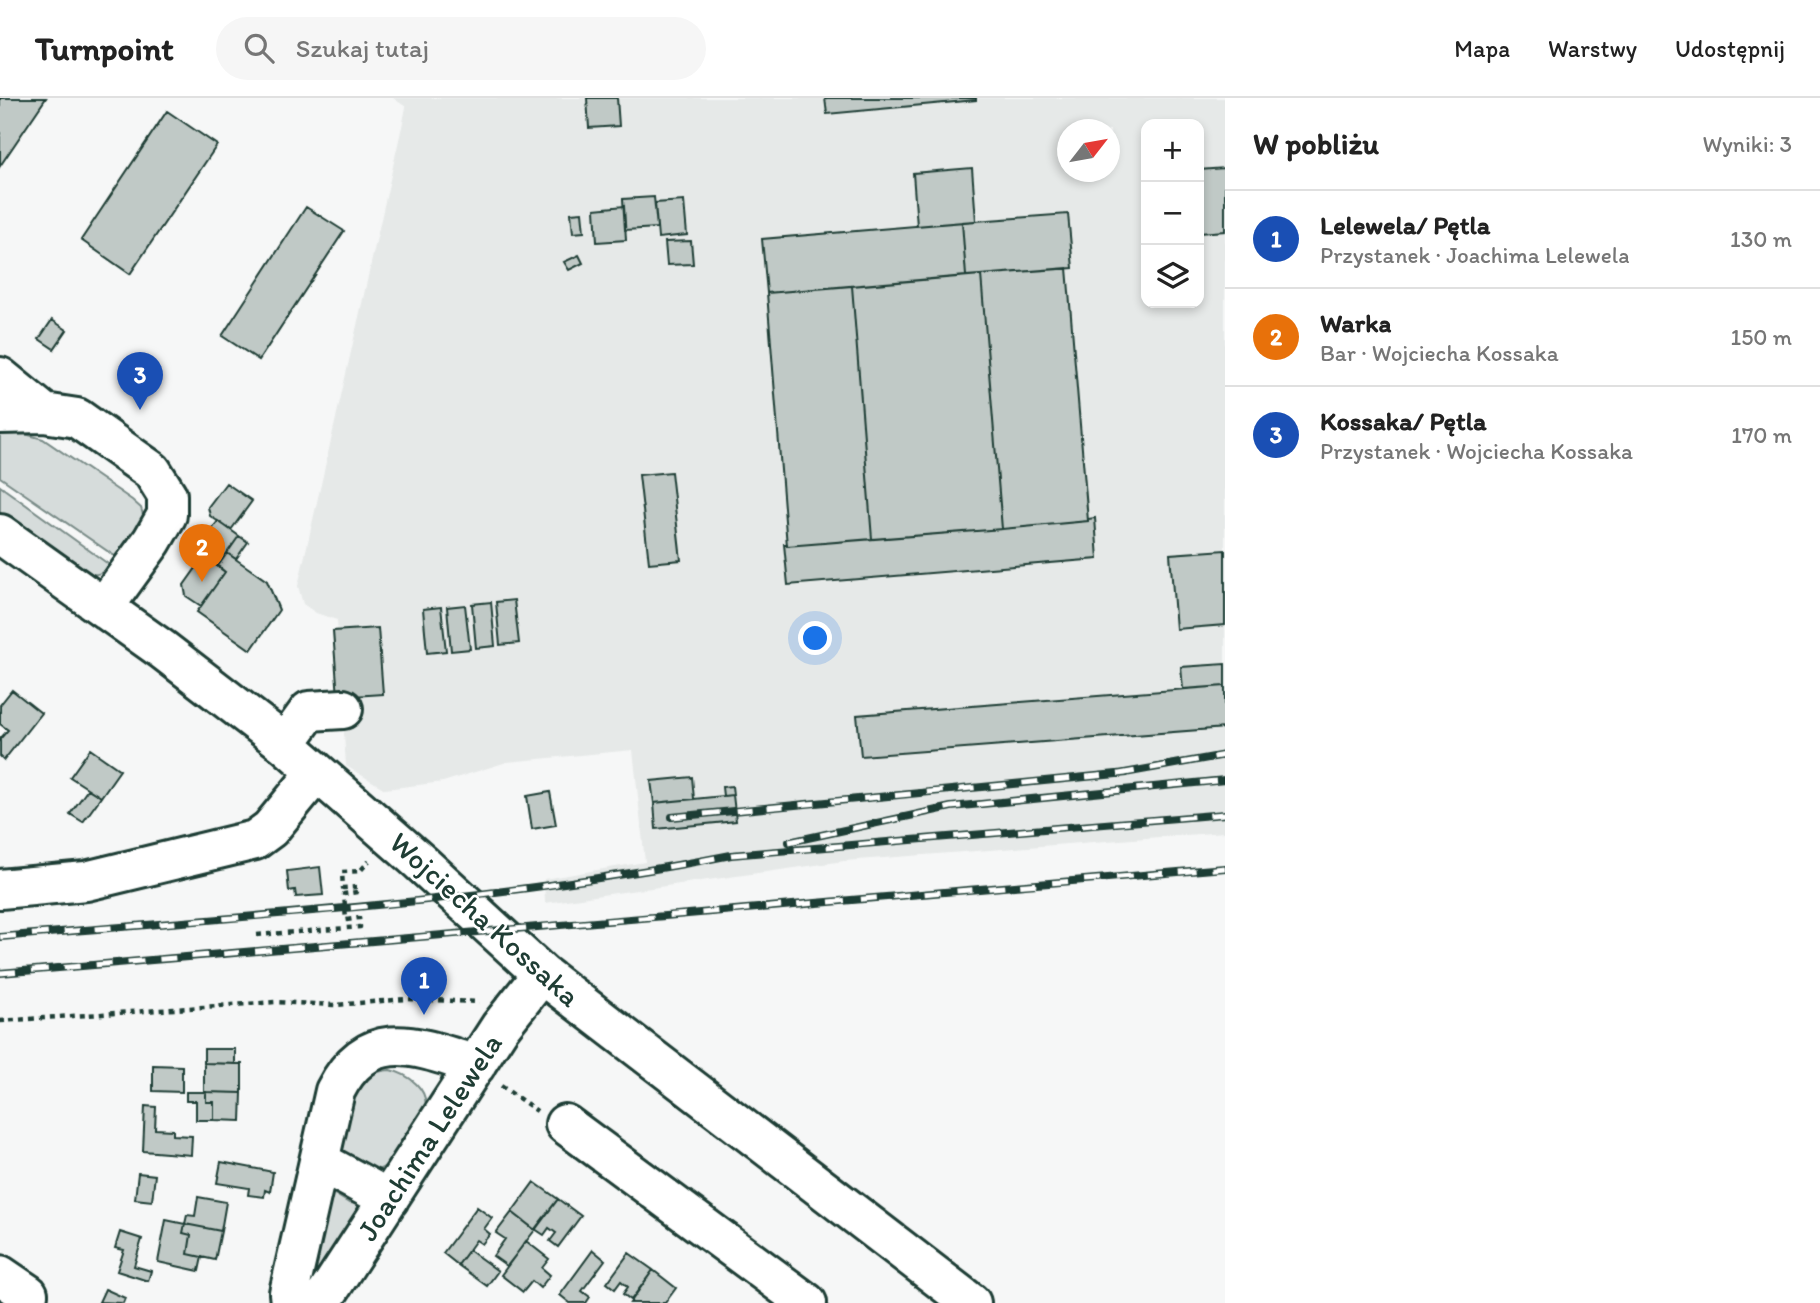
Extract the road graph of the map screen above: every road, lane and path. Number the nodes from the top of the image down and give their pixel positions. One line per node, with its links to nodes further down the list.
1 (0, 377): 2 (street)
2 (44, 413): 3 (street); 5 (street)
3 (0, 414)
4 (0, 534): 5 (street, Wojciecha Kossaka)
5 (104, 607): 7 (street, Wojciecha Kossaka)
6 (343, 709): 7 (street)
7 (285, 744): 8 (street, Wojciecha Kossaka)
8 (317, 772): 10 (street); 12 (street, Wojciecha Kossaka)
9 (373, 857): 11 (path)
10 (0, 889)
11 (257, 935)
12 (542, 974): 15 (street, Joachima Lelewela); 22 (street, Wojciecha Kossaka)
13 (482, 1002): 14 (path)
14 (0, 1021)
15 (488, 1075): 16 (path); 17 (street); 18 (street, Joachima Lelewela)
16 (565, 1124): 21 (street)
17 (319, 1161): 18 (street); 19 (street)
18 (389, 1199): 20 (street, Joachima Lelewela)
19 (290, 1303)
20 (321, 1303)
21 (807, 1303)
22 (971, 1303)

